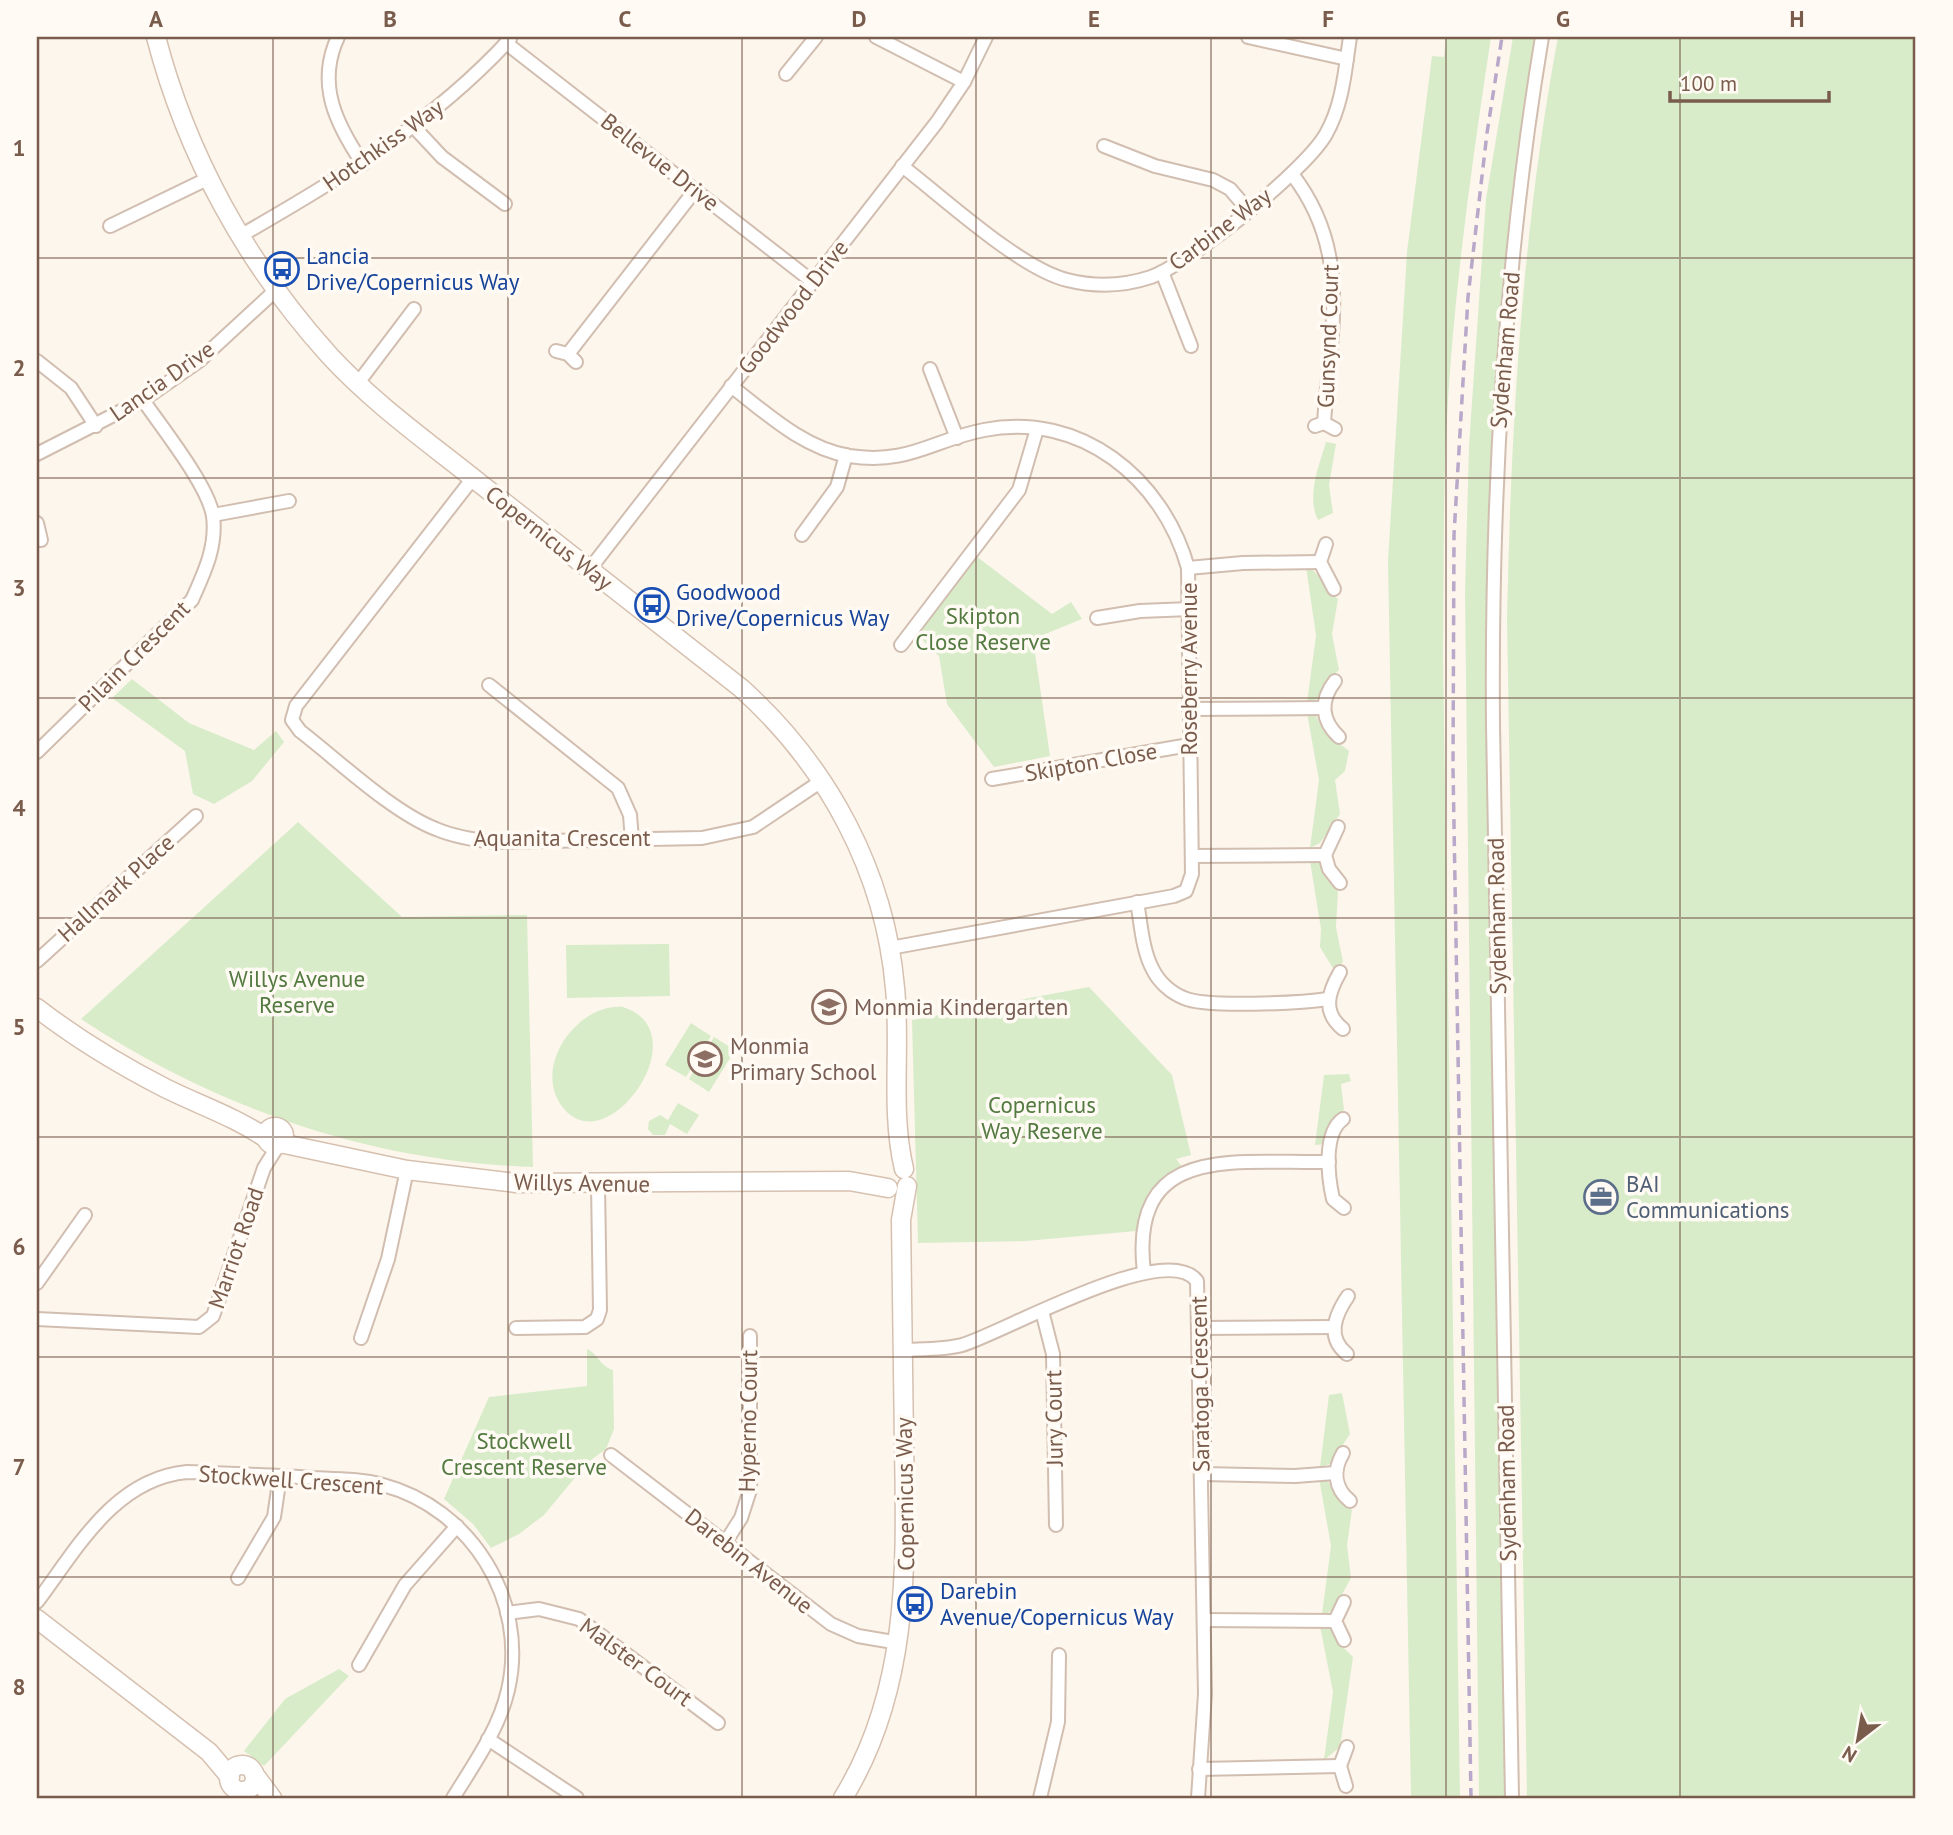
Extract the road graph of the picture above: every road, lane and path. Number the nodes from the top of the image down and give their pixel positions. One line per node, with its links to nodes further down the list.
1 (156, 37): 18 (street, Copernicus Way)
2 (338, 37): 15 (street)
3 (816, 37): 11 (street)
4 (876, 37): 12 (street)
5 (986, 37): 12 (street, Goodwood Drive)
6 (1248, 37): 10 (street)
7 (1350, 37): 10 (street, Carbine Way)
8 (1542, 37): 132 (street, Sydenham Road)
9 (509, 40): 13 (street, Hotchkiss Way); 19 (street, Bellevue Drive)
10 (1347, 59): 17 (street, Carbine Way)
11 (786, 74)
12 (964, 82): 16 (street, Goodwood Drive)
13 (413, 126): 15 (street, Hotchkiss Way); 20 (street)
14 (1103, 147): 21 (street)
15 (363, 164): 23 (street, Hotchkiss Way)
16 (902, 166): 24 (street, Carbine Way); 25 (street, Goodwood Drive)
17 (1292, 174): 21 (street, Carbine Way); 36 (street, Gunsynd Court)
18 (207, 179): 22 (street); 23 (street, Copernicus Way)
19 (696, 189): 25 (street, Bellevue Drive); 29 (street)
20 (505, 204)
21 (1248, 210): 24 (street, Carbine Way)
22 (110, 226)
23 (240, 236): 26 (street, Copernicus Way)
24 (1161, 272): 28 (street)
25 (813, 282): 33 (street, Goodwood Drive)
26 (276, 290): 32 (street, Copernicus Way); 34 (street, Lancia Drive)
27 (414, 309): 32 (street)
28 (1191, 346)
29 (567, 355)
30 (37, 361): 35 (street)
31 (930, 368): 38 (street)
32 (358, 383): 41 (street, Copernicus Way)
33 (731, 386): 40 (street, Roseberry Avenue); 50 (street, Goodwood Drive)
34 (143, 400): 35 (street, Lancia Drive); 43 (street, Pilain Crescent)
35 (96, 426): 39 (street, Lancia Drive)
36 (1325, 426)
37 (1037, 429): 38 (street, Roseberry Avenue); 49 (street, Roseberry Avenue); 54 (street)
38 (957, 438): 40 (street, Roseberry Avenue)
39 (37, 454)
40 (846, 455): 45 (street)
41 (473, 478): 50 (street, Copernicus Way); 66 (street, Aquanita Crescent)
42 (289, 501): 43 (street)
43 (213, 515): 61 (street, Pilain Crescent)
44 (37, 523): 46 (street)
45 (802, 535)
46 (41, 540)
47 (1326, 544): 48 (street)
48 (1320, 562): 49 (street); 51 (street)
49 (1188, 568): 52 (street, Roseberry Avenue)
50 (589, 570): 63 (street, Copernicus Way)
51 (1334, 589)
52 (1190, 609): 53 (street); 58 (street, Roseberry Avenue)
53 (1097, 618)
54 (901, 645)
55 (1335, 681): 57 (street)
56 (489, 685): 66 (street)
57 (1323, 708): 58 (street); 59 (street)
58 (1189, 709): 60 (street, Roseberry Avenue)
59 (1339, 737)
60 (1189, 745): 62 (street, Skipton Close); 68 (street, Roseberry Avenue)
61 (37, 752)
62 (992, 779)
63 (823, 780): 66 (street, Aquanita Crescent); 71 (street, Copernicus Way)
64 (196, 816): 72 (street, Hallmark Place)
65 (1338, 827): 67 (street)
66 (632, 840)
67 (1325, 855): 68 (street); 69 (street)
68 (1192, 856): 70 (street, Roseberry Avenue)
69 (1340, 883)
70 (1137, 902): 71 (street, Roseberry Avenue); 74 (street)
71 (890, 948): 81 (street, Copernicus Way)
72 (37, 961)
73 (1340, 972): 74 (street)
74 (1328, 999): 76 (street)
75 (37, 1008): 78 (street, Willys Avenue)
76 (1343, 1029)
77 (1343, 1119): 79 (street)
78 (274, 1137): 80 (street, Willys Avenue); 89 (street, Marriot Road)
79 (1329, 1163): 83 (street); 85 (street)
80 (407, 1170): 82 (street, Willys Avenue); 94 (street)
81 (895, 1179): 82 (street, Willys Avenue); 95 (street, Copernicus Way)
82 (597, 1185): 91 (street)
83 (1344, 1208)
84 (85, 1215): 86 (street)
85 (1144, 1272): 88 (street, Saratoga Crescent); 92 (street, Saratoga Crescent)
86 (37, 1283)
87 (1348, 1296): 90 (street)
88 (1042, 1311): 95 (street, Saratoga Crescent); 103 (street, Jury Court)
89 (37, 1319)
90 (1334, 1327): 92 (street); 96 (street)
91 (516, 1328)
92 (1199, 1328): 100 (street, Saratoga Crescent)
93 (749, 1334): 105 (street, Hyperno Court)
94 (360, 1338)
95 (903, 1350): 114 (street, Copernicus Way)
96 (1347, 1354)
97 (1343, 1453): 99 (street)
98 (611, 1454): 105 (street, Darebin Avenue)
99 (1335, 1473): 100 (street); 102 (street)
100 (1202, 1475): 111 (street, Saratoga Crescent)
101 (280, 1476): 104 (street, Stockwell Crescent); 106 (street); 107 (street, Stockwell Crescent)
102 (1350, 1501)
103 (1056, 1525)
104 (457, 1526): 109 (street, Stockwell Crescent); 116 (street)
105 (725, 1543): 114 (street, Darebin Avenue)
106 (238, 1578)
107 (37, 1602)
108 (1343, 1602): 112 (street)
109 (508, 1613): 117 (street, Malster Court); 118 (street, Stockwell Crescent)
110 (37, 1619): 122 (street)
111 (1204, 1620): 112 (street); 121 (street, Saratoga Crescent)
112 (1335, 1621): 113 (street)
113 (1344, 1640)
114 (899, 1643): 129 (street, Copernicus Way)
115 (1059, 1655): 130 (street)
116 (359, 1665)
117 (718, 1723)
118 (488, 1740): 127 (street, Stockwell Crescent); 128 (street)
119 (1347, 1747): 120 (street)
120 (1340, 1766): 121 (street); 123 (street)
121 (1199, 1769): 131 (street, Saratoga Crescent)
122 (238, 1782): 124 (street); 125 (street); 126 (street)
123 (1346, 1786)
124 (223, 1798)
125 (264, 1798)
126 (272, 1798)
127 (453, 1798)
128 (577, 1798)
129 (843, 1798)
130 (1040, 1798)
131 (1198, 1798)
132 (1511, 1798)

